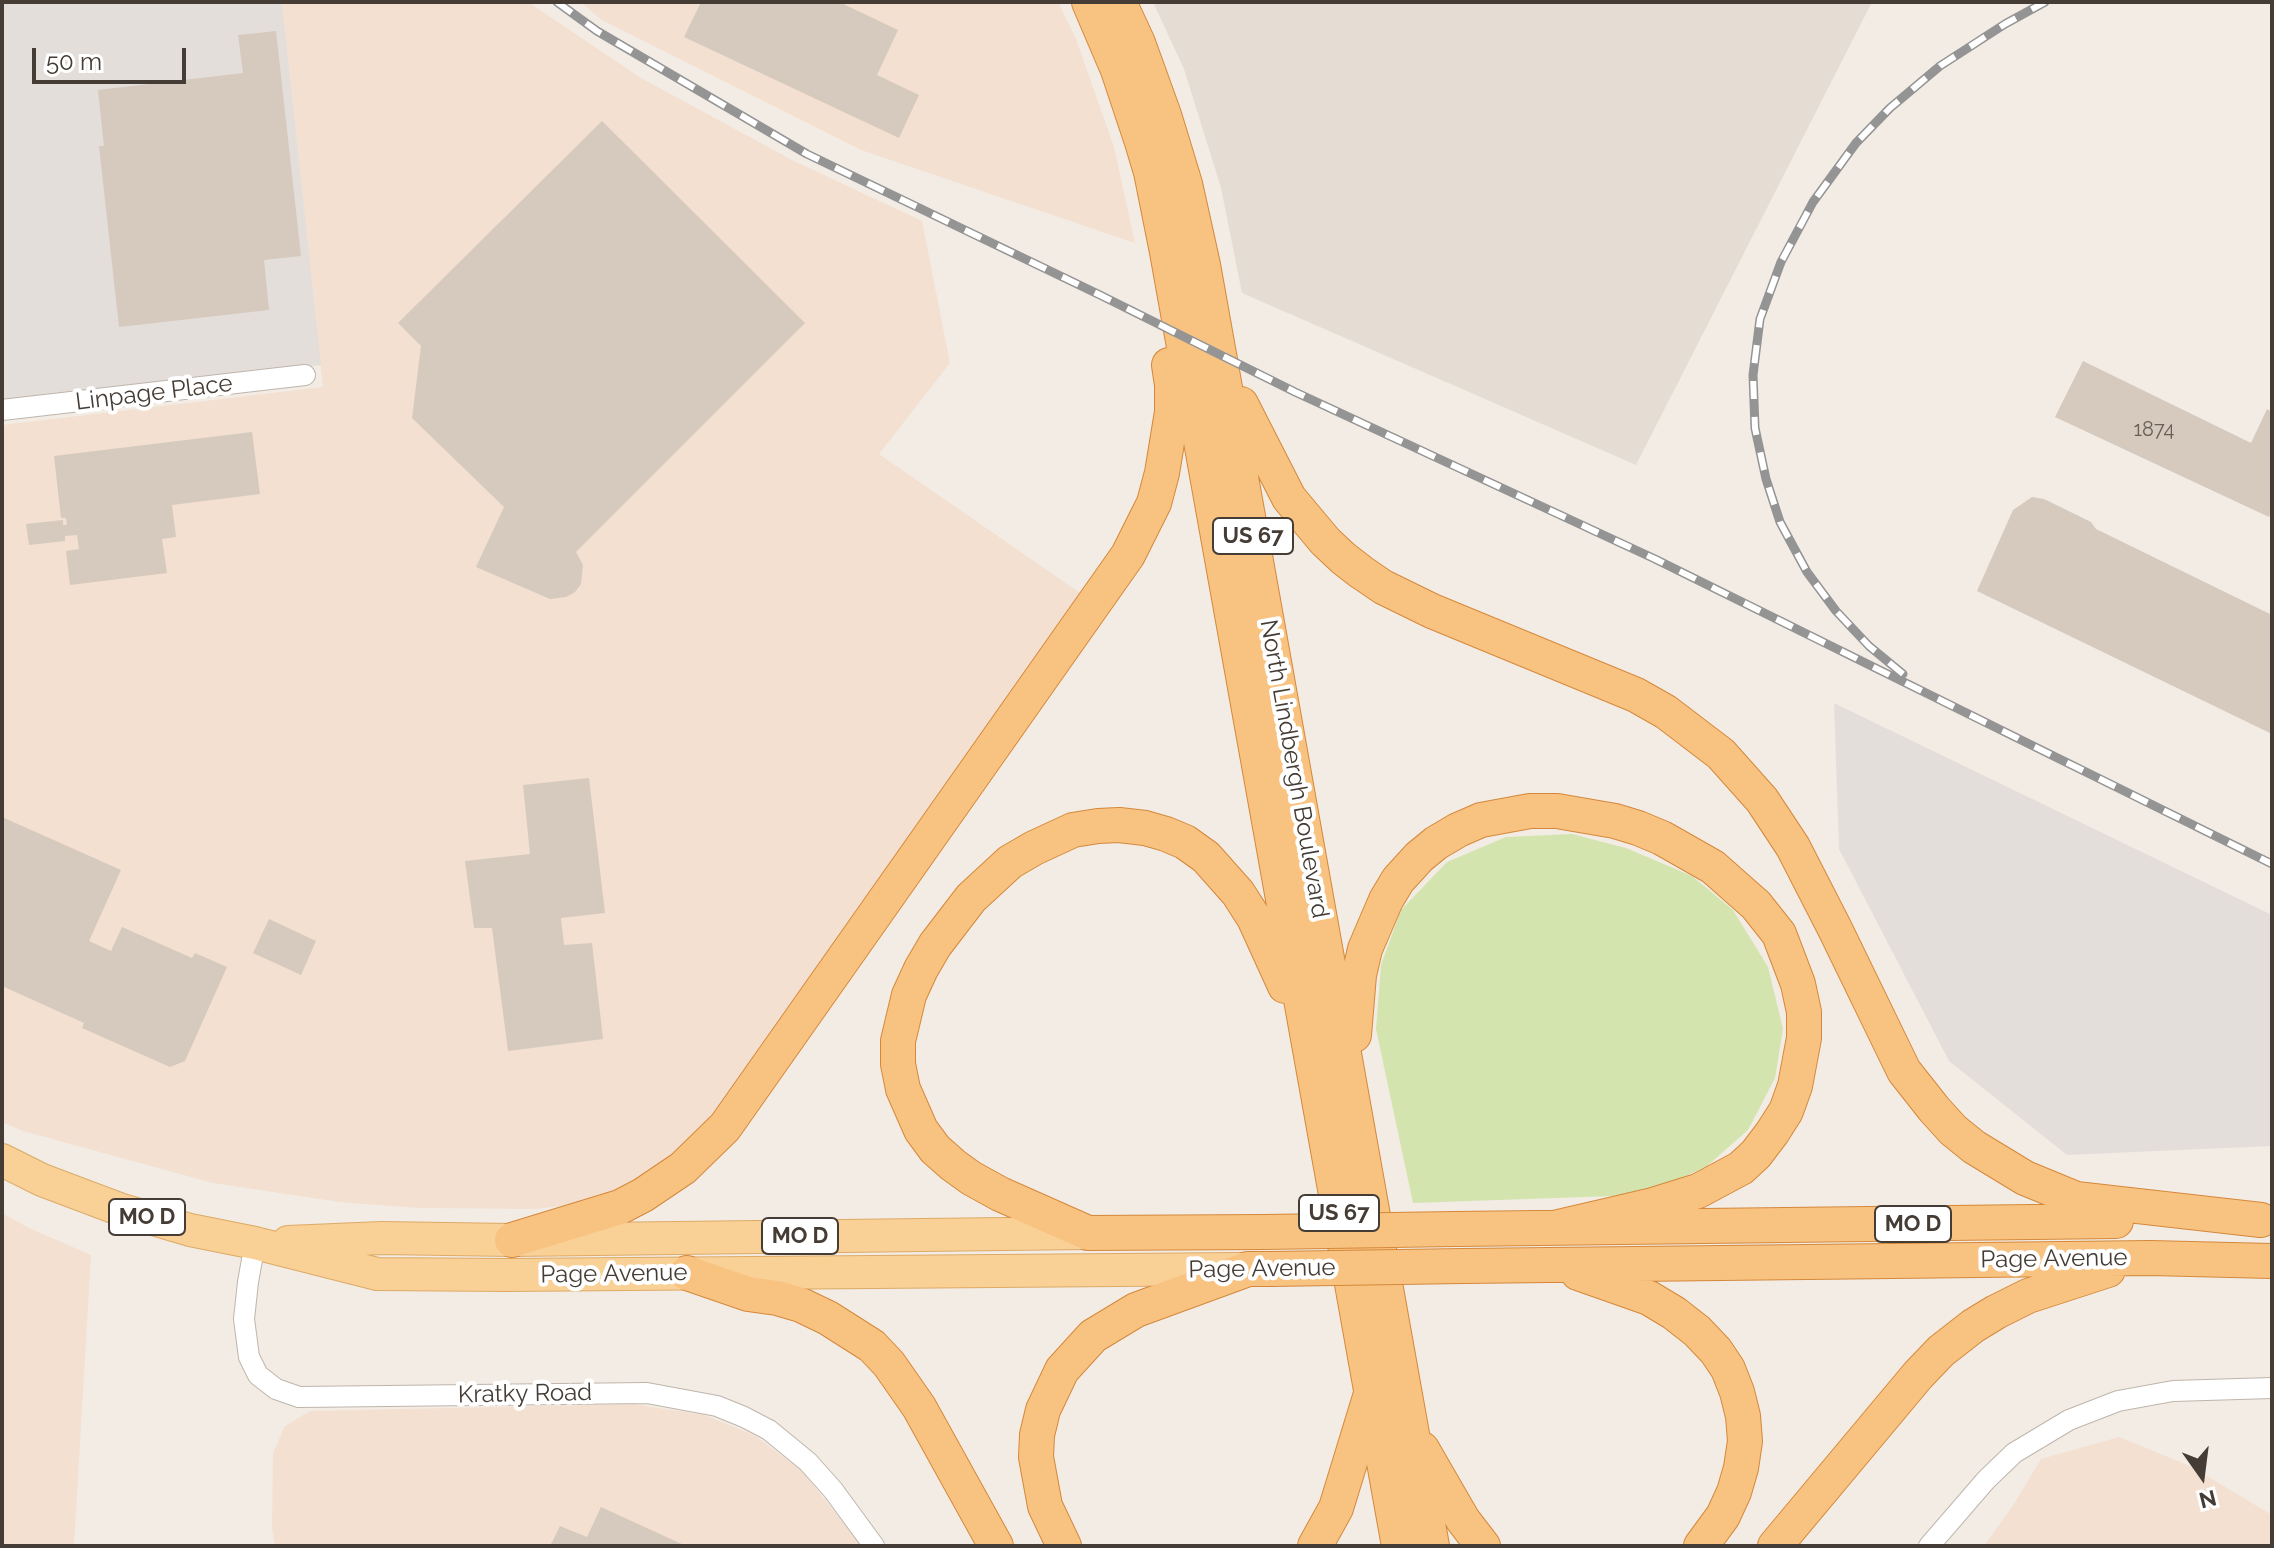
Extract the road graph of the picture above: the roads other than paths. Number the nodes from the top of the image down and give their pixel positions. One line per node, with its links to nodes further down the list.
1 (1075, 2): 13 (highway)
2 (1089, 2): 7 (highway, North Lindbergh Boulevard / US 67)
3 (1119, 2): 4 (highway, North Lindbergh Boulevard / US 67)
4 (1224, 372): 8 (highway, North Lindbergh Boulevard / US 67); 10 (highway)
5 (305, 375): 6 (street, Linpage Place)
6 (2, 410)
7 (1307, 1034): 12 (highway); 21 (highway, North Lindbergh Boulevard / US 67)
8 (1349, 1079): 11 (highway); 22 (highway, North Lindbergh Boulevard / US 67)
9 (2, 1160): 14 (main road, Page Avenue / MO D)
10 (2266, 1220): 11 (highway, Page Avenue / MO D)
11 (1554, 1228): 12 (highway, Page Avenue / MO D, bridge)
12 (1088, 1233): 13 (main road, Page Avenue / MO D)
13 (512, 1240): 14 (main road, Page Avenue / MO D)
14 (255, 1243): 19 (main road, Page Avenue / MO D); 23 (street, Kratky Road)
15 (2150, 1258): 16 (highway, Page Avenue / MO D); 17 (highway, Page Avenue / MO D); 31 (highway)
16 (2272, 1261)
17 (1555, 1265): 18 (highway, Page Avenue / MO D, bridge); 30 (highway)
18 (1259, 1269): 19 (main road, Page Avenue / MO D); 25 (highway)
19 (687, 1273): 24 (highway)
20 (2272, 1388): 32 (street)
21 (1372, 1393): 26 (highway); 27 (highway, North Lindbergh Boulevard / US 67)
22 (1412, 1433): 28 (highway, North Lindbergh Boulevard / US 67); 29 (highway)
23 (874, 1546)
24 (996, 1546)
25 (1064, 1546)
26 (1315, 1546)
27 (1399, 1546)
28 (1432, 1546)
29 (1483, 1546)
30 (1701, 1546)
31 (1775, 1546)
32 (1929, 1546)

